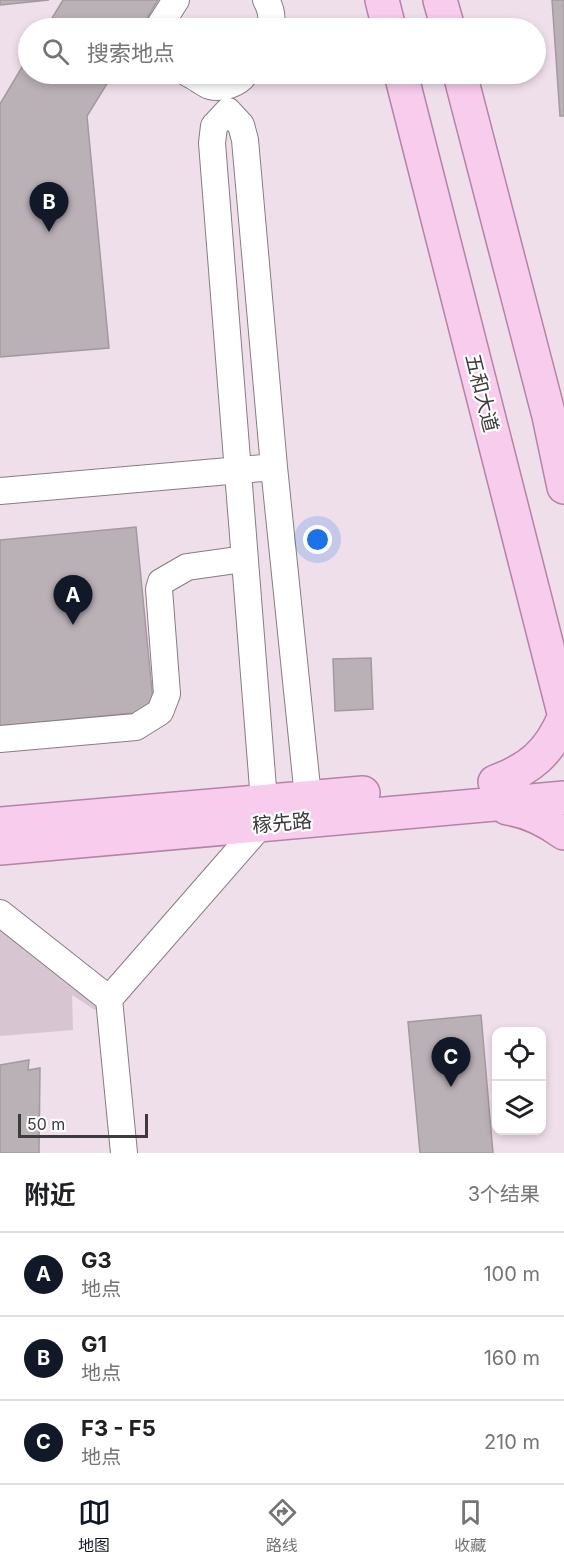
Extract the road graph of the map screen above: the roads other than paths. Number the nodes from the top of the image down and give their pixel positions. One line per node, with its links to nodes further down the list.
1 (176, 0): 5 (lane)
2 (266, 0): 6 (lane)
3 (382, 0): 7 (main road)
4 (441, 0): 8 (main road)
5 (164, 18)
6 (272, 18)
7 (386, 18)
8 (446, 18)
9 (236, 84): 12 (lane)
10 (403, 84): 20 (main road, 五和大道)
11 (463, 84): 13 (main road)
12 (228, 111): 15 (lane); 16 (lane)
13 (557, 415): 14 (main road)
14 (561, 450): 17 (main road)
15 (274, 467): 16 (lane); 24 (lane)
16 (237, 470): 18 (lane); 19 (lane)
17 (564, 487)
18 (0, 491)
19 (244, 559): 21 (lane); 26 (lane)
20 (564, 716): 23 (main road)
21 (0, 739)
22 (564, 776): 23 (main road, 稼先路)
23 (491, 793): 24 (main road, 稼先路); 25 (main road, 稼先路); 26 (main road, 稼先路); 28 (main road)
24 (308, 797): 26 (main road, 稼先路)
25 (564, 798)
26 (263, 813): 27 (main road, 稼先路); 29 (main road, 稼先路); 31 (lane)
27 (0, 824)
28 (564, 833)
29 (0, 848)
30 (0, 914): 31 (lane)
31 (109, 999): 32 (lane)
32 (124, 1153)

